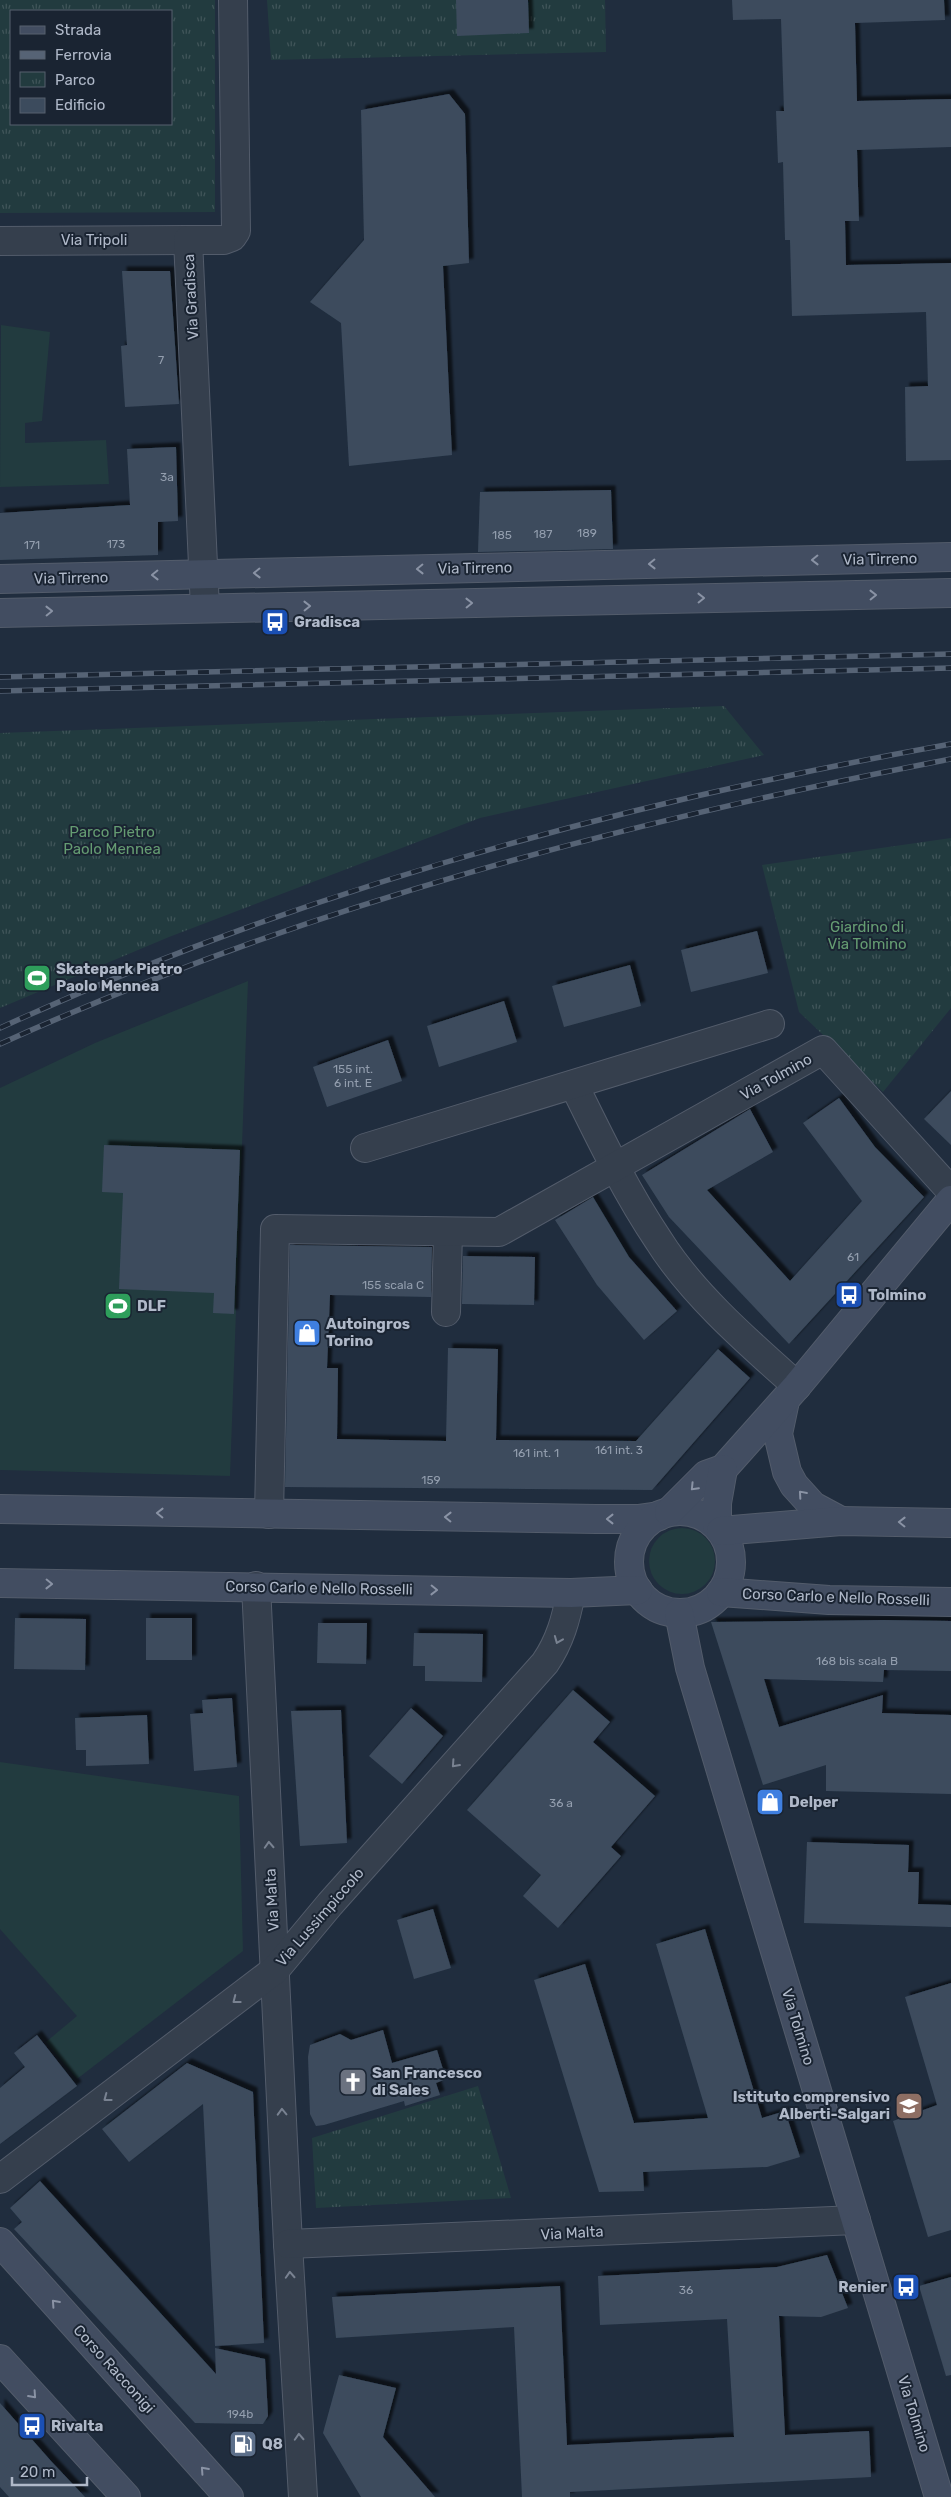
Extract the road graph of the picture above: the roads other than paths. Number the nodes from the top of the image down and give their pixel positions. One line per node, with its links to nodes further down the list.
1 (233, 0): 2 (street, Via Gradisca)
2 (188, 240): 3 (street, Via Tripoli); 5 (street, Via Gradisca)
3 (0, 241)
4 (951, 557): 5 (street, Via Tirreno, one-way to 5)
5 (204, 574): 6 (street, Via Tirreno, one-way to 6); 8 (street, Via Gradisca)
6 (0, 579)
7 (951, 593): 8 (street, one-way to 7)
8 (205, 608): 9 (street, one-way to 8)
9 (0, 612)
10 (770, 1024): 11 (street)
11 (574, 1085): 12 (street); 13 (street)
12 (365, 1148)
13 (615, 1167): 14 (street, Via Tolmino); 16 (street); 18 (street)
14 (951, 1191)
15 (951, 1200): 18 (street)
16 (448, 1232): 17 (street); 21 (street)
17 (446, 1312)
18 (792, 1393): 19 (street); 23 (street, one-way to 18)
19 (723, 1469): 22 (street, one-way to 22); 25 (street)
20 (0, 1509): 21 (street, one-way to 20)
21 (269, 1514): 22 (street, one-way to 21)
22 (664, 1514): 25 (street); 28 (street)
23 (841, 1521): 24 (street, one-way to 23); 25 (street)
24 (951, 1524)
25 (719, 1529): 29 (street)
26 (0, 1583): 27 (street, Corso Carlo e Nello Rosselli, one-way to 27)
27 (256, 1586): 30 (street, Corso Carlo e Nello Rosselli, one-way to 30); 33 (street, Via Malta, one-way to 27)
28 (638, 1590): 30 (street, Corso Carlo e Nello Rosselli); 32 (street)
29 (721, 1592): 31 (street, Corso Carlo e Nello Rosselli); 32 (street)
30 (571, 1593): 33 (street, Via Lussimpiccolo, one-way to 33)
31 (951, 1602)
32 (679, 1612): 35 (street, Via Tolmino)
33 (275, 1970): 34 (street, Via Lussimpiccolo, one-way to 34); 37 (street, Via Malta, one-way to 33)
34 (0, 2179)
35 (856, 2220): 37 (street, Via Malta); 42 (street, Via Tolmino)
36 (0, 2242): 41 (street, Corso Racconigi, one-way to 36)
37 (288, 2244): 39 (street, Via Malta, one-way to 37)
38 (0, 2359): 40 (street, one-way to 40)
39 (307, 2493)
40 (124, 2496)
41 (229, 2497)
42 (939, 2497)

